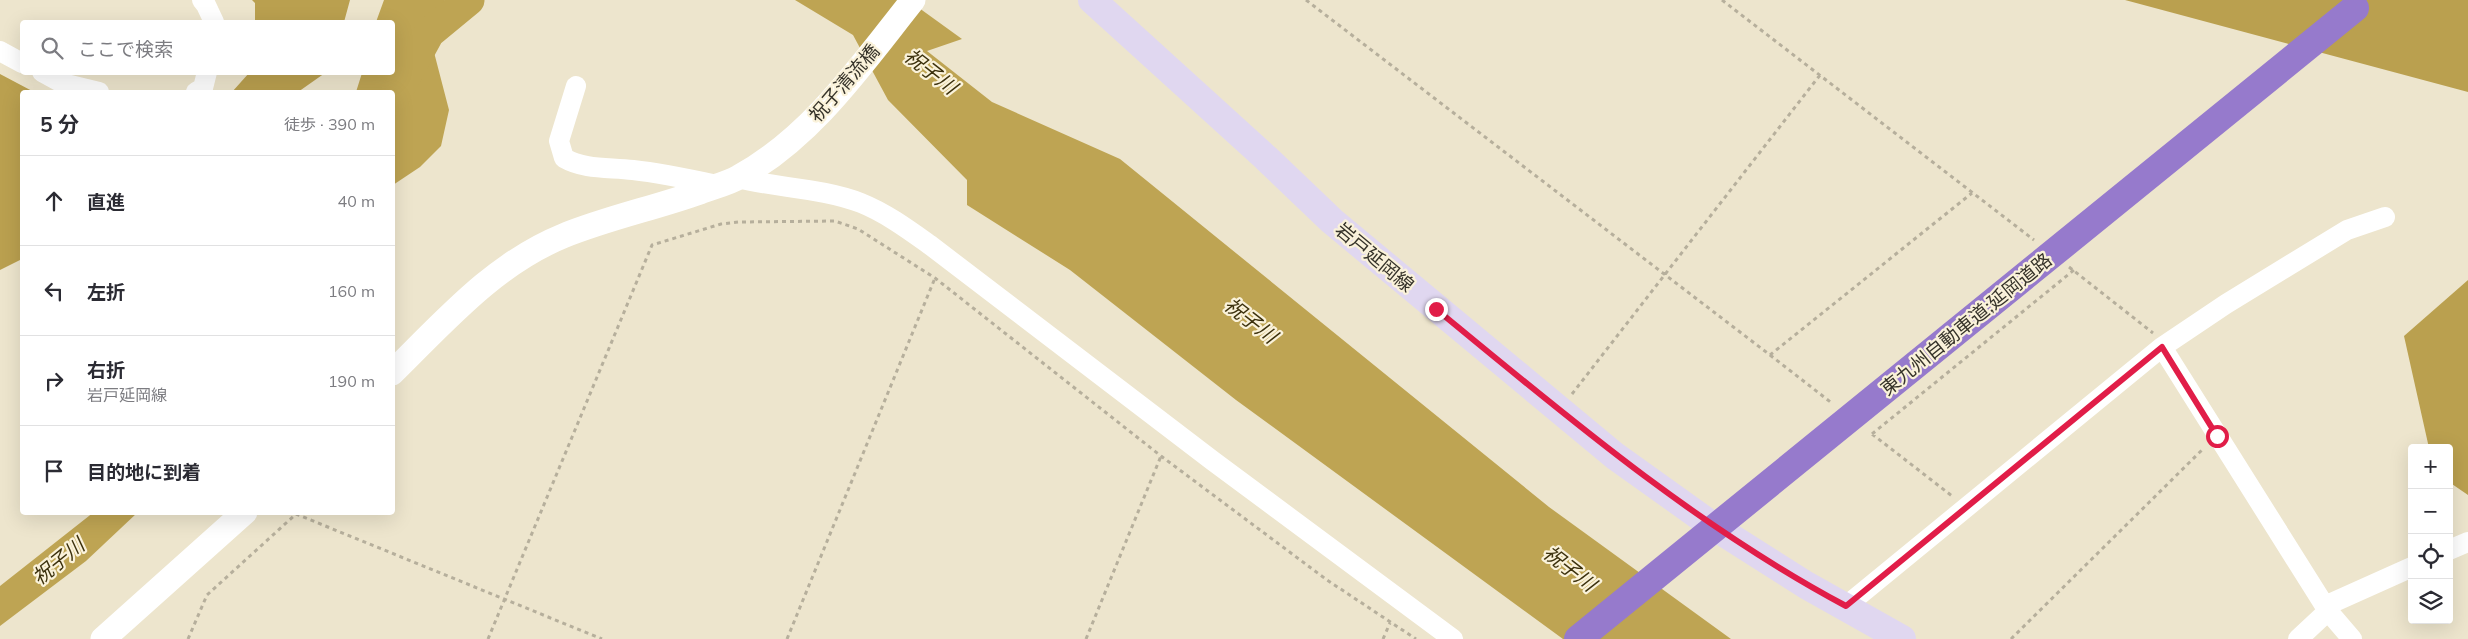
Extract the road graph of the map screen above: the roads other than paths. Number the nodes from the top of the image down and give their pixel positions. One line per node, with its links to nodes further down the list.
1 (202, 0): 5 (street)
2 (913, 0): 13 (street, 祝子清流橋)
3 (1092, 0): 21 (main road, 岩戸延岡線)
4 (2355, 8): 25 (highway, 東九州自動車道;延岡道路)
5 (213, 20)
6 (0, 51): 7 (street)
7 (20, 62)
8 (47, 75): 11 (street)
9 (206, 75): 12 (street)
10 (576, 86): 13 (street)
11 (91, 90)
12 (200, 90)
13 (727, 182): 16 (street, 祝子清流橋); 24 (street)
14 (2385, 217): 15 (street)
15 (2164, 346): 21 (street); 22 (street)
16 (395, 370)
17 (242, 515): 23 (street)
18 (2468, 542): 19 (street)
19 (2453, 548)
20 (2408, 569): 22 (street)
21 (1846, 606): 26 (main road, 岩戸延岡線)
22 (2326, 609): 27 (street); 28 (street)
23 (103, 639)
24 (1453, 639)
25 (1578, 639)
26 (1902, 639)
27 (2298, 639)
28 (2352, 639)

